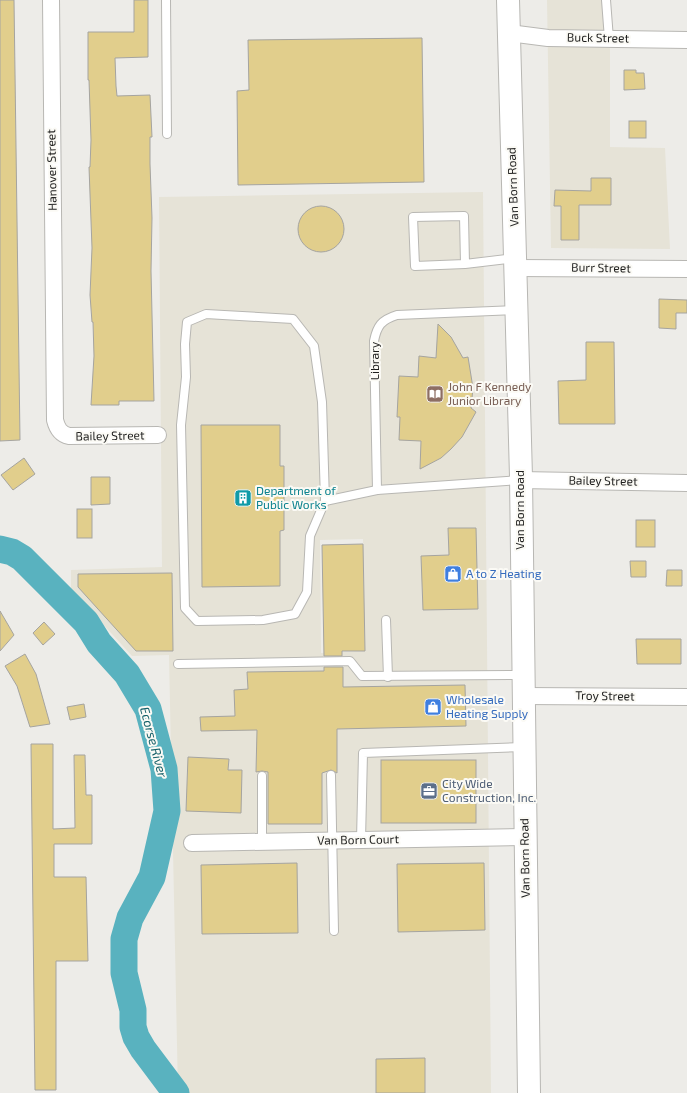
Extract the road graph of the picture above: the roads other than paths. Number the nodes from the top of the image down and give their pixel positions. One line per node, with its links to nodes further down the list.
1 (51, 0): 13 (street, Hanover Street)
2 (166, 0): 8 (lane)
3 (508, 0): 5 (main road, Van Born Road)
4 (606, 0): 6 (lane)
5 (509, 33): 6 (street, Buck Street); 9 (main road, Van Born Road)
6 (609, 39): 7 (street, Buck Street)
7 (687, 40)
8 (167, 134)
9 (516, 263): 10 (lane); 11 (street, Burr Street); 12 (main road, Van Born Road)
10 (465, 264): 10 (lane)
11 (687, 269)
12 (516, 310): 15 (main road, Van Born Road); 17 (lane, Library)
13 (54, 340): 14 (street, Bailey Street)
14 (158, 435)
15 (520, 480): 16 (street, Bailey Street); 17 (lane); 22 (main road, Van Born Road)
16 (687, 483)
17 (378, 490): 18 (lane)
18 (325, 501): 18 (lane)
19 (386, 620): 21 (lane)
20 (178, 664): 21 (lane)
21 (388, 677): 22 (lane)
22 (523, 686): 23 (street, Troy Street); 24 (main road, Van Born Road)
23 (687, 697)
24 (523, 747): 27 (main road, Van Born Road); 29 (lane)
25 (331, 775): 28 (lane)
26 (262, 776): 30 (lane)
27 (525, 837): 29 (street, Van Born Court); 33 (main road, Van Born Road)
28 (333, 840): 29 (street, Van Born Court); 30 (street, Van Born Court); 32 (lane)
29 (361, 840)
30 (262, 842): 31 (street, Van Born Court)
31 (192, 843)
32 (334, 931)
33 (529, 1093)

